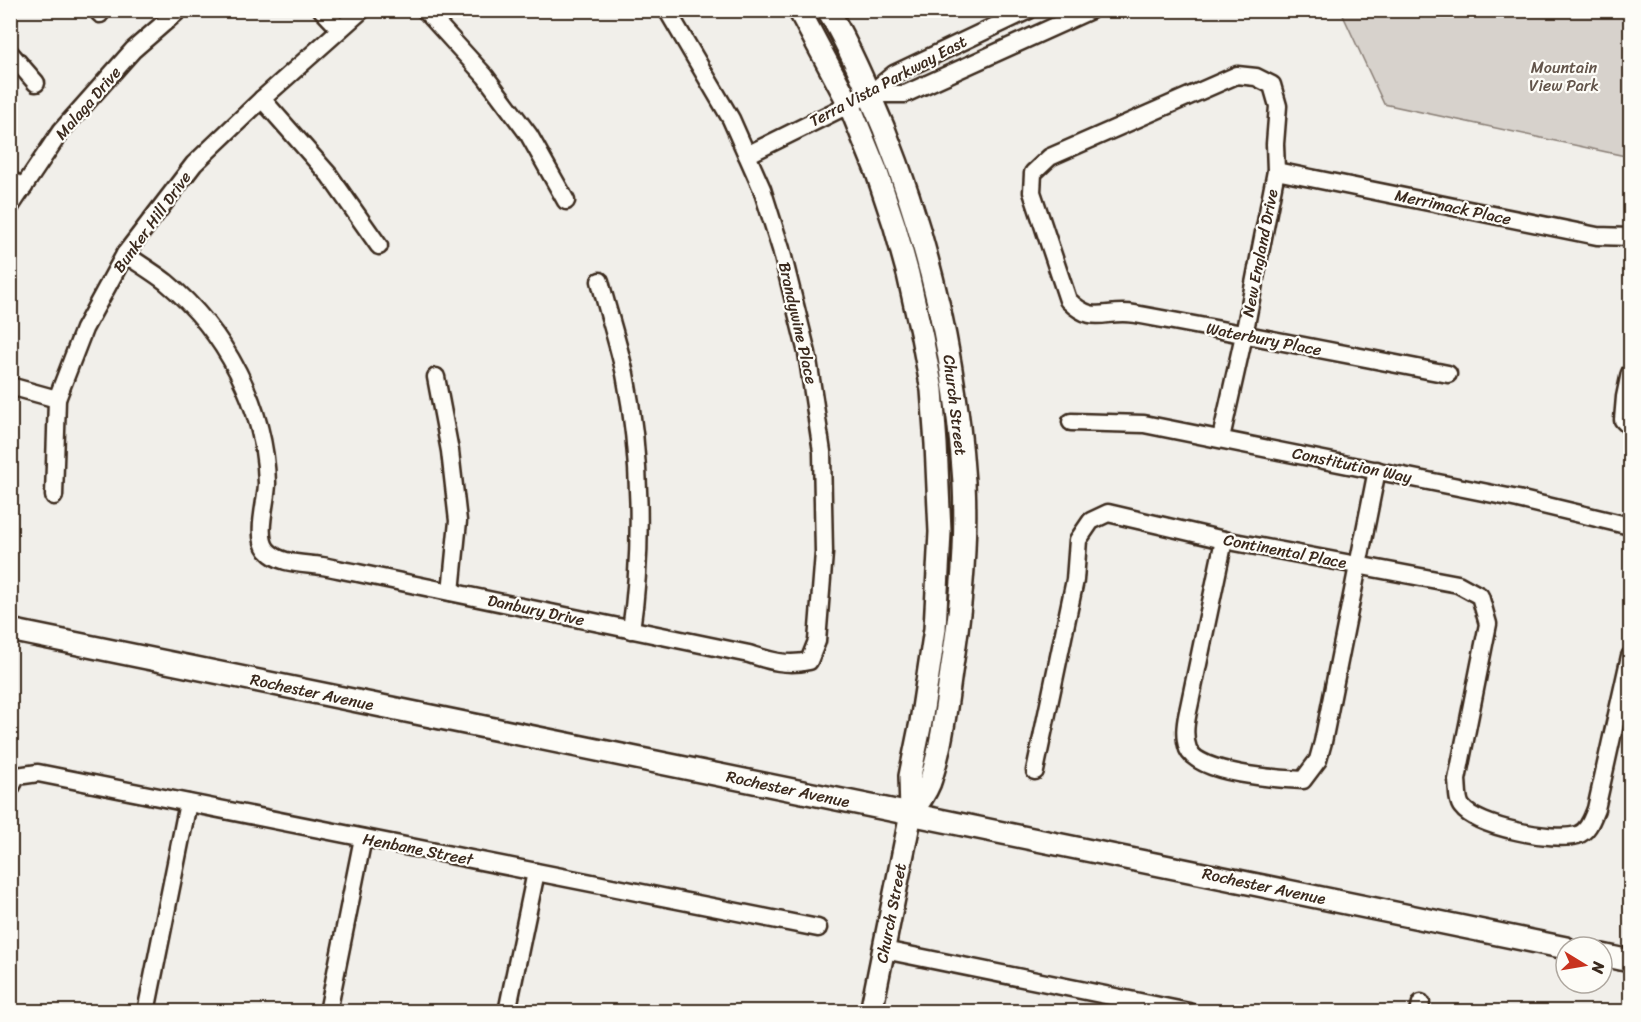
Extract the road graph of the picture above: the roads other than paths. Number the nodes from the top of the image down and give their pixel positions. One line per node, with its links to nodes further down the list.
1 (179, 10): 18 (street, Malaga Drive)
2 (322, 10): 10 (street)
3 (362, 10): 10 (street, Bunker Hill Drive)
4 (425, 10): 19 (street)
5 (667, 10): 16 (street, Brandywine Place)
6 (799, 10): 15 (main road, Church Street)
7 (828, 10): 13 (main road, Church Street)
8 (1029, 10): 13 (street, Terra Vista Parkway East)
9 (1091, 10): 13 (street)
10 (340, 29): 14 (street, Bunker Hill Drive)
11 (10, 53): 12 (street)
12 (36, 83)
13 (870, 94): 15 (street, Terra Vista Parkway East); 48 (main road, Church Street)
14 (262, 99): 22 (street); 23 (street, Bunker Hill Drive)
15 (849, 104): 16 (street, Terra Vista Parkway East); 48 (main road, Church Street)
16 (747, 155): 44 (street, Brandywine Place)
17 (1276, 171): 21 (street, Merrimack Place); 25 (street, New England Drive); 26 (street, New England Drive)
18 (17, 183): 20 (street, Malaga Drive)
19 (566, 201)
20 (10, 207)
21 (1630, 237)
22 (379, 246)
23 (124, 254): 31 (street, Bunker Hill Drive); 40 (street, Danbury Drive)
24 (600, 281): 42 (street)
25 (1079, 312): 26 (street, Waterbury Place)
26 (1244, 335): 28 (street, Waterbury Place); 34 (street, New England Drive)
27 (1630, 373): 33 (street)
28 (1448, 374)
29 (436, 377): 40 (street)
30 (10, 387): 31 (street)
31 (57, 399): 36 (street, Bunker Hill Drive)
32 (1071, 422): 34 (street, Constitution Way)
33 (1627, 424)
34 (1221, 438): 35 (street, Constitution Way)
35 (1377, 470): 37 (street, Constitution Way); 39 (street)
36 (54, 496)
37 (1630, 526)
38 (1224, 540): 39 (street, Continental Place); 39 (street); 45 (street, Continental Place)
39 (1359, 564): 43 (street, Continental Place)
40 (451, 592): 42 (street, Danbury Drive)
41 (10, 630): 48 (main road, Rochester Avenue)
42 (632, 630): 44 (street, Danbury Drive)
43 (1630, 656)
44 (809, 661)
45 (1035, 771)
46 (14, 782): 47 (street, Henbane Street)
47 (188, 803): 49 (street, Henbane Street); 56 (street)
48 (911, 814): 52 (main road, Rochester Avenue); 53 (main road, Church Street)
49 (363, 838): 50 (street, Henbane Street); 57 (street)
50 (536, 872): 51 (street, Henbane Street); 58 (street)
51 (819, 928)
52 (1554, 946)
53 (884, 950): 59 (main road, Church Street); 60 (street)
54 (1614, 958): 55 (main road)
55 (1630, 961)
56 (146, 1011)
57 (328, 1011)
58 (507, 1011)
59 (872, 1011)
60 (1189, 1011)

